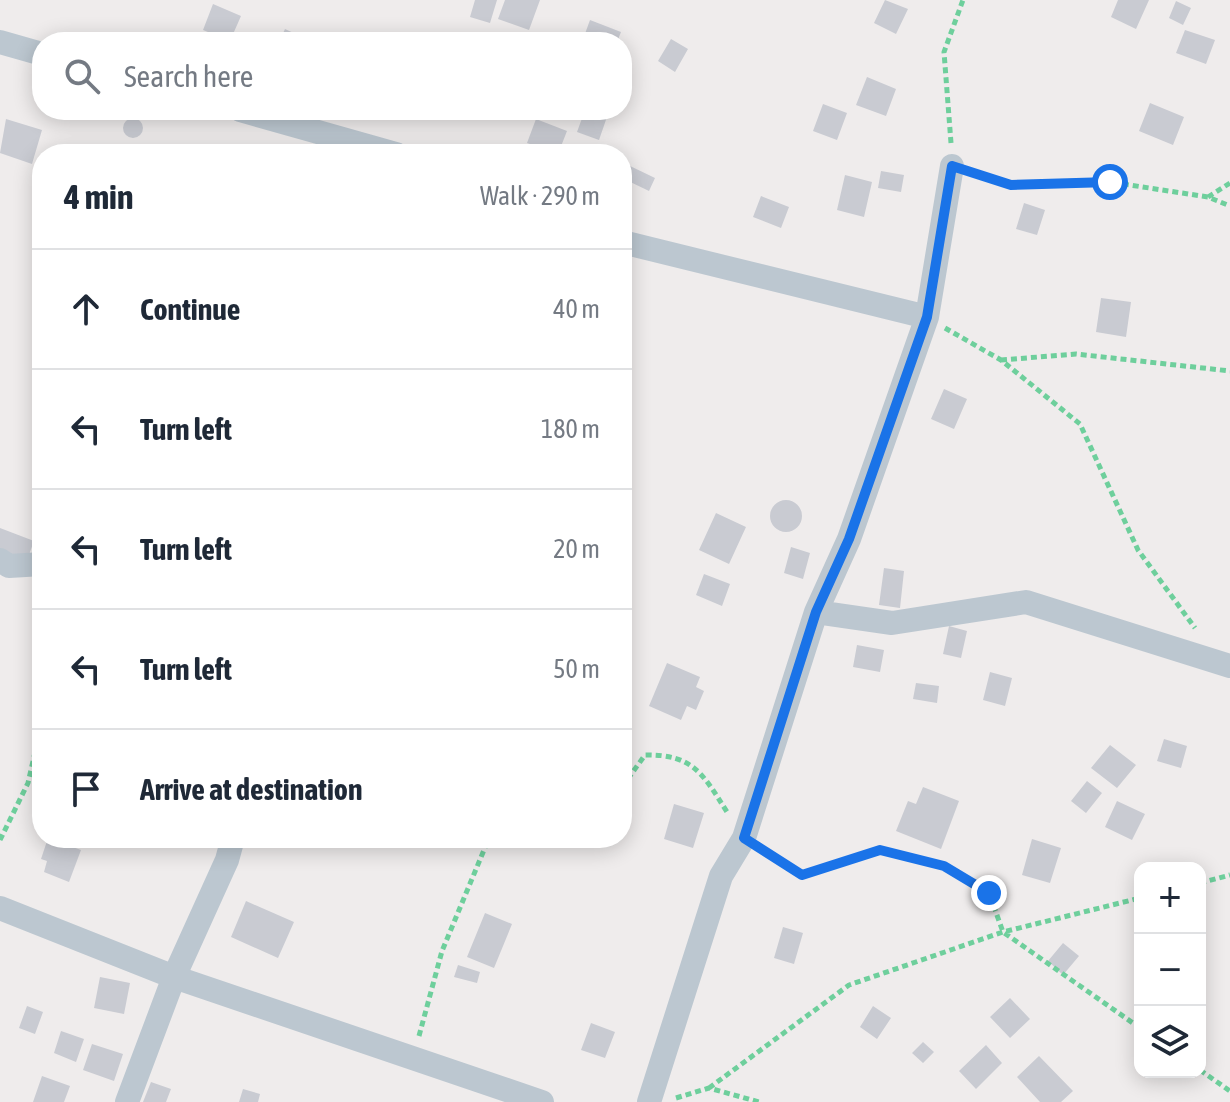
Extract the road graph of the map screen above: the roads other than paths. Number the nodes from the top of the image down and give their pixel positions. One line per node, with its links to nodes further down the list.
1 (0, 42): 2 (street)
2 (32, 51)
3 (275, 120): 4 (street)
4 (361, 144)
5 (952, 166): 7 (street)
6 (632, 244): 7 (street)
7 (927, 317): 10 (street)
8 (0, 560): 9 (street)
9 (32, 565)
10 (816, 612): 11 (street); 17 (street)
11 (1230, 666)
12 (230, 848): 14 (street)
13 (0, 908): 14 (street)
14 (174, 977): 15 (street); 16 (street)
15 (127, 1102)
16 (542, 1102)
17 (649, 1102)

